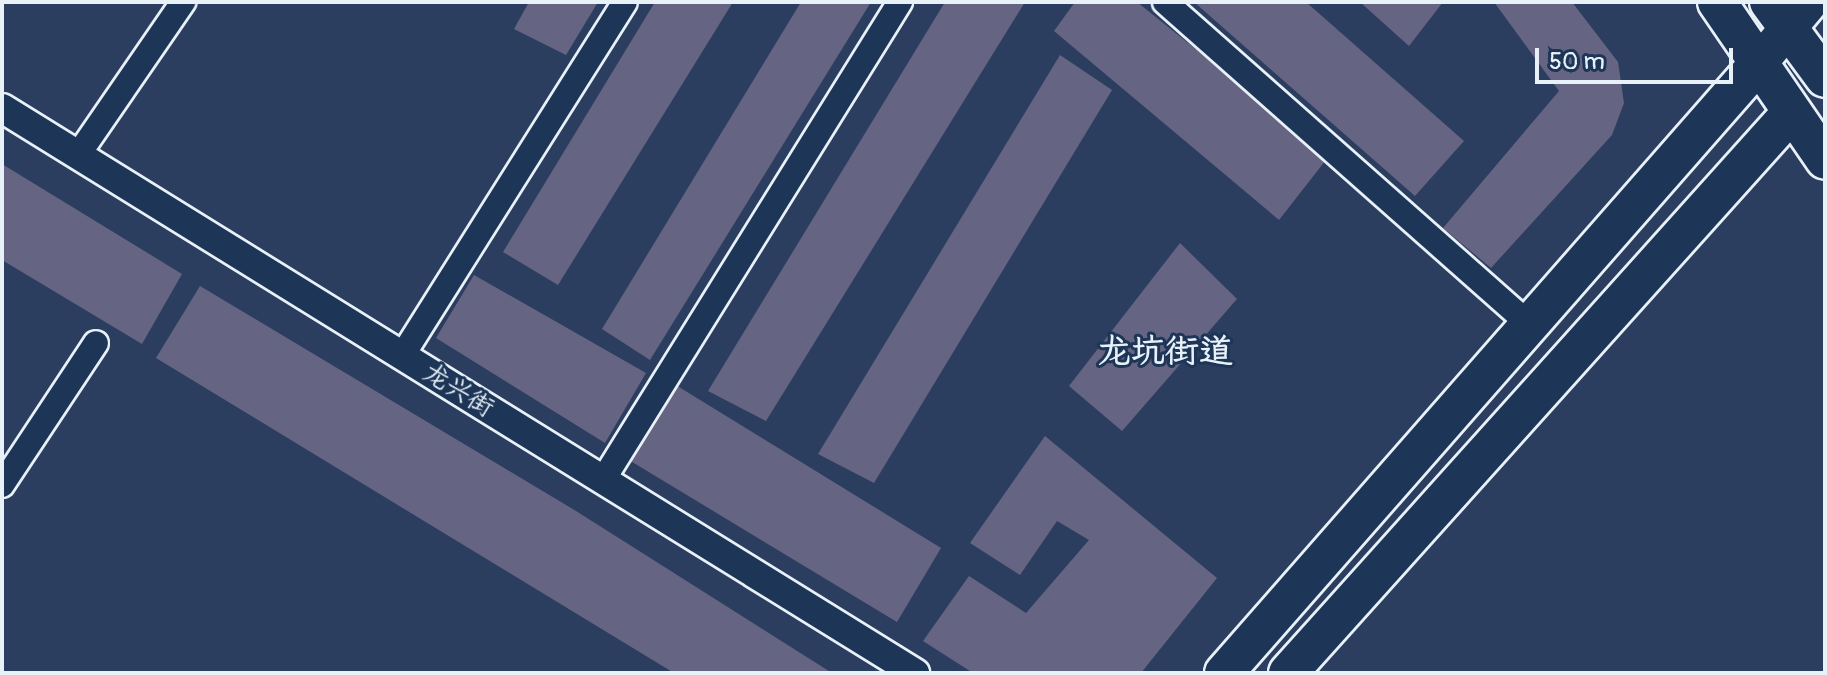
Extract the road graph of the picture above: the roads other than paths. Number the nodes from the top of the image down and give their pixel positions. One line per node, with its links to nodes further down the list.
1 (183, 2): 11 (street)
2 (625, 2): 15 (street)
3 (900, 2): 16 (street)
4 (1165, 2): 13 (street)
5 (1717, 2): 7 (highway)
6 (1789, 12): 7 (main road); 8 (highway)
7 (1758, 64): 10 (highway); 13 (highway)
8 (1825, 78): 10 (main road)
9 (2, 108): 11 (street, 龙兴街)
10 (1791, 113): 12 (highway); 20 (highway)
11 (78, 155): 15 (street, 龙兴街)
12 (1825, 160)
13 (1530, 325): 19 (highway)
14 (96, 343): 17 (street)
15 (402, 356): 16 (street, 龙兴街)
16 (603, 480): 18 (street, 龙兴街)
17 (2, 485)
18 (915, 673)
19 (1224, 673)
20 (1288, 673)

